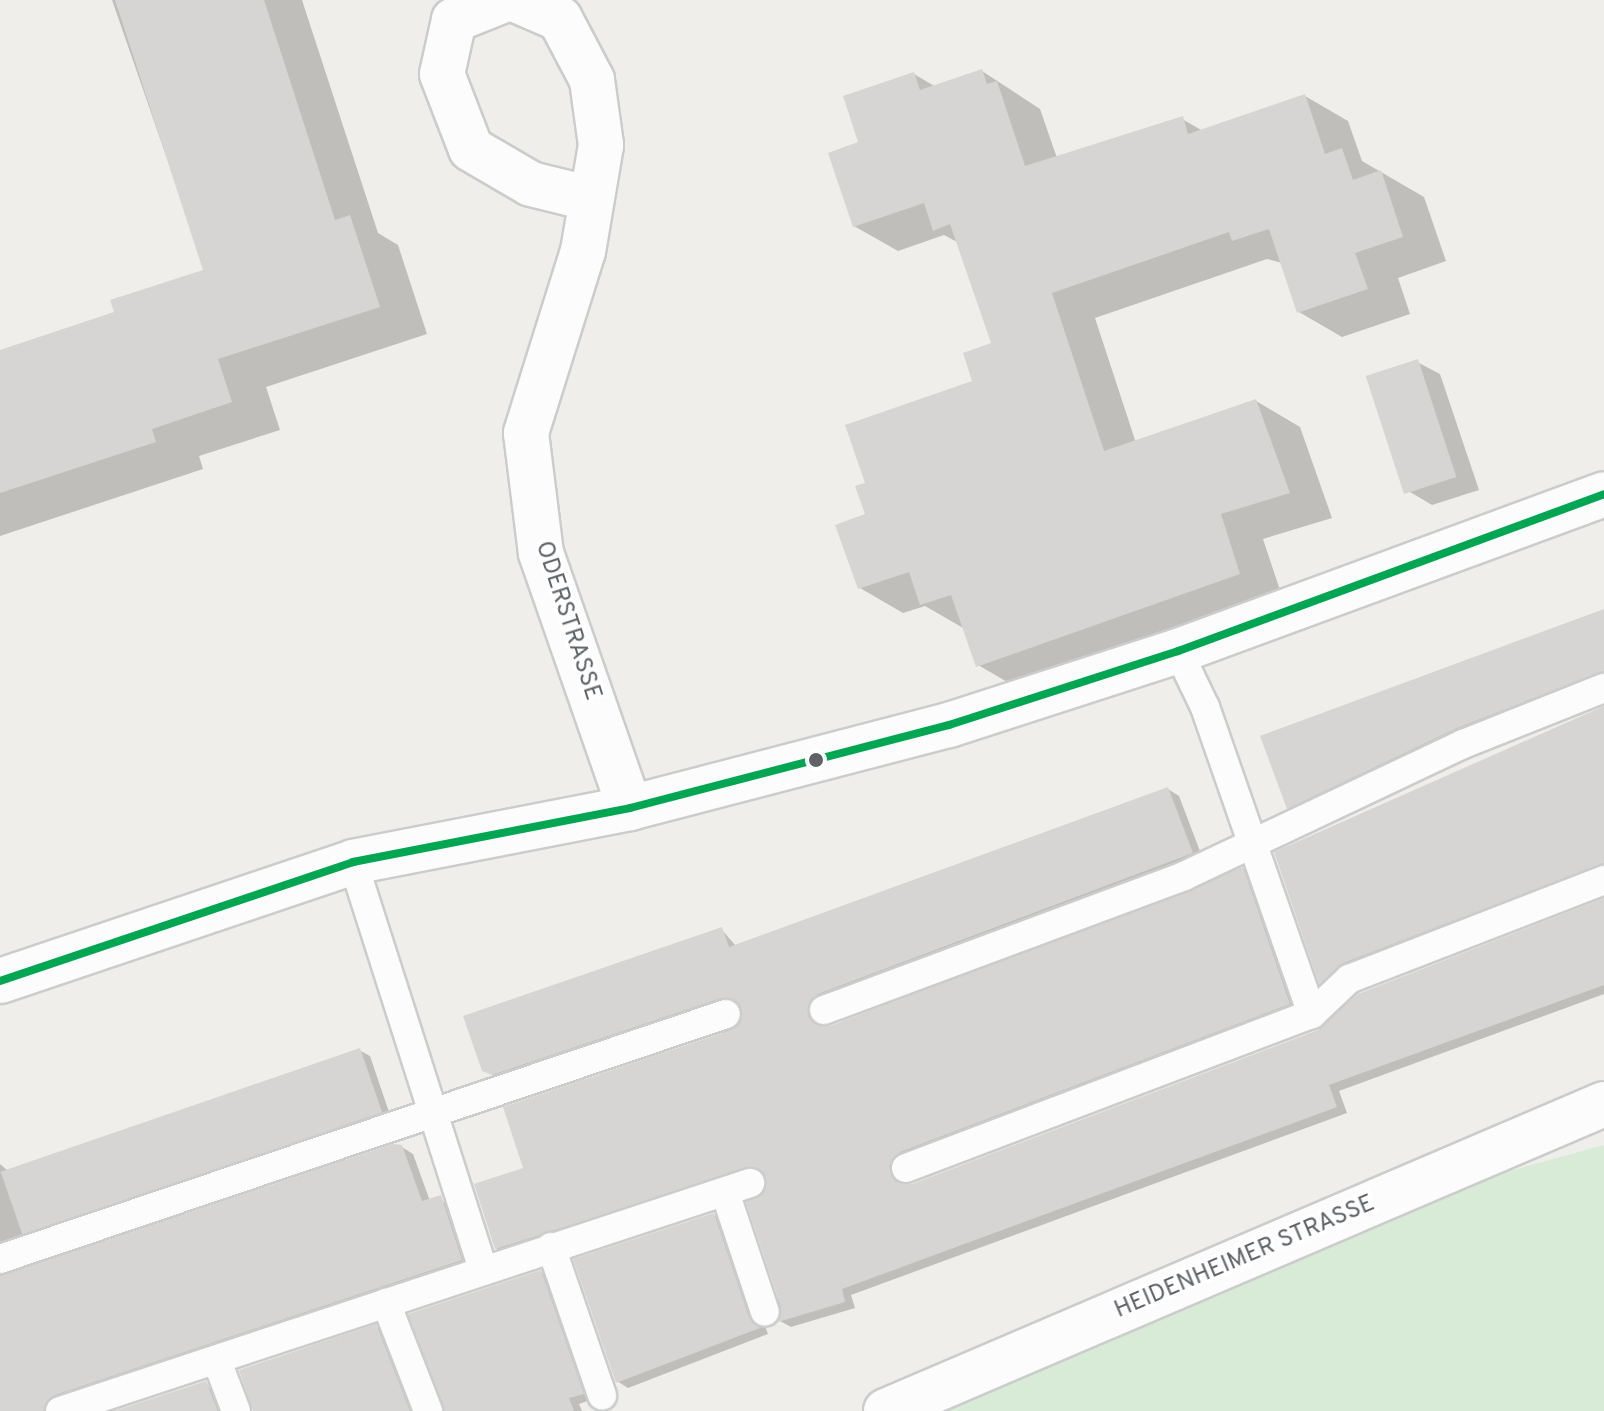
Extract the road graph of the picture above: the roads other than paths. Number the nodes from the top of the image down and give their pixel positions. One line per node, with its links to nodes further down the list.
1 (504, 0): 3 (street)
2 (516, 0): 3 (street, ODERSTRASSE)
3 (588, 198): 7 (street, ODERSTRASSE)
4 (1604, 494): 5 (street)
5 (1178, 651): 7 (street); 8 (lane)
6 (1604, 688): 8 (lane)
7 (630, 808): 9 (street)
8 (1252, 839): 12 (lane); 14 (lane)
9 (353, 862): 11 (street); 16 (lane)
10 (1604, 880): 14 (lane)
11 (0, 981)
12 (824, 1010)
13 (726, 1014): 16 (lane)
14 (1312, 1014): 17 (lane)
15 (1604, 1104): 28 (street, HEIDENHEIMER STRASSE)
16 (434, 1113): 19 (lane); 20 (lane)
17 (906, 1168)
18 (551, 1247): 20 (lane); 22 (lane); 24 (lane)
19 (0, 1259)
20 (483, 1269): 21 (lane)
21 (386, 1303): 23 (lane); 27 (lane)
22 (765, 1312)
23 (217, 1361): 25 (lane); 26 (lane)
24 (602, 1395)
25 (60, 1411)
26 (236, 1411)
27 (428, 1411)
28 (886, 1411)

